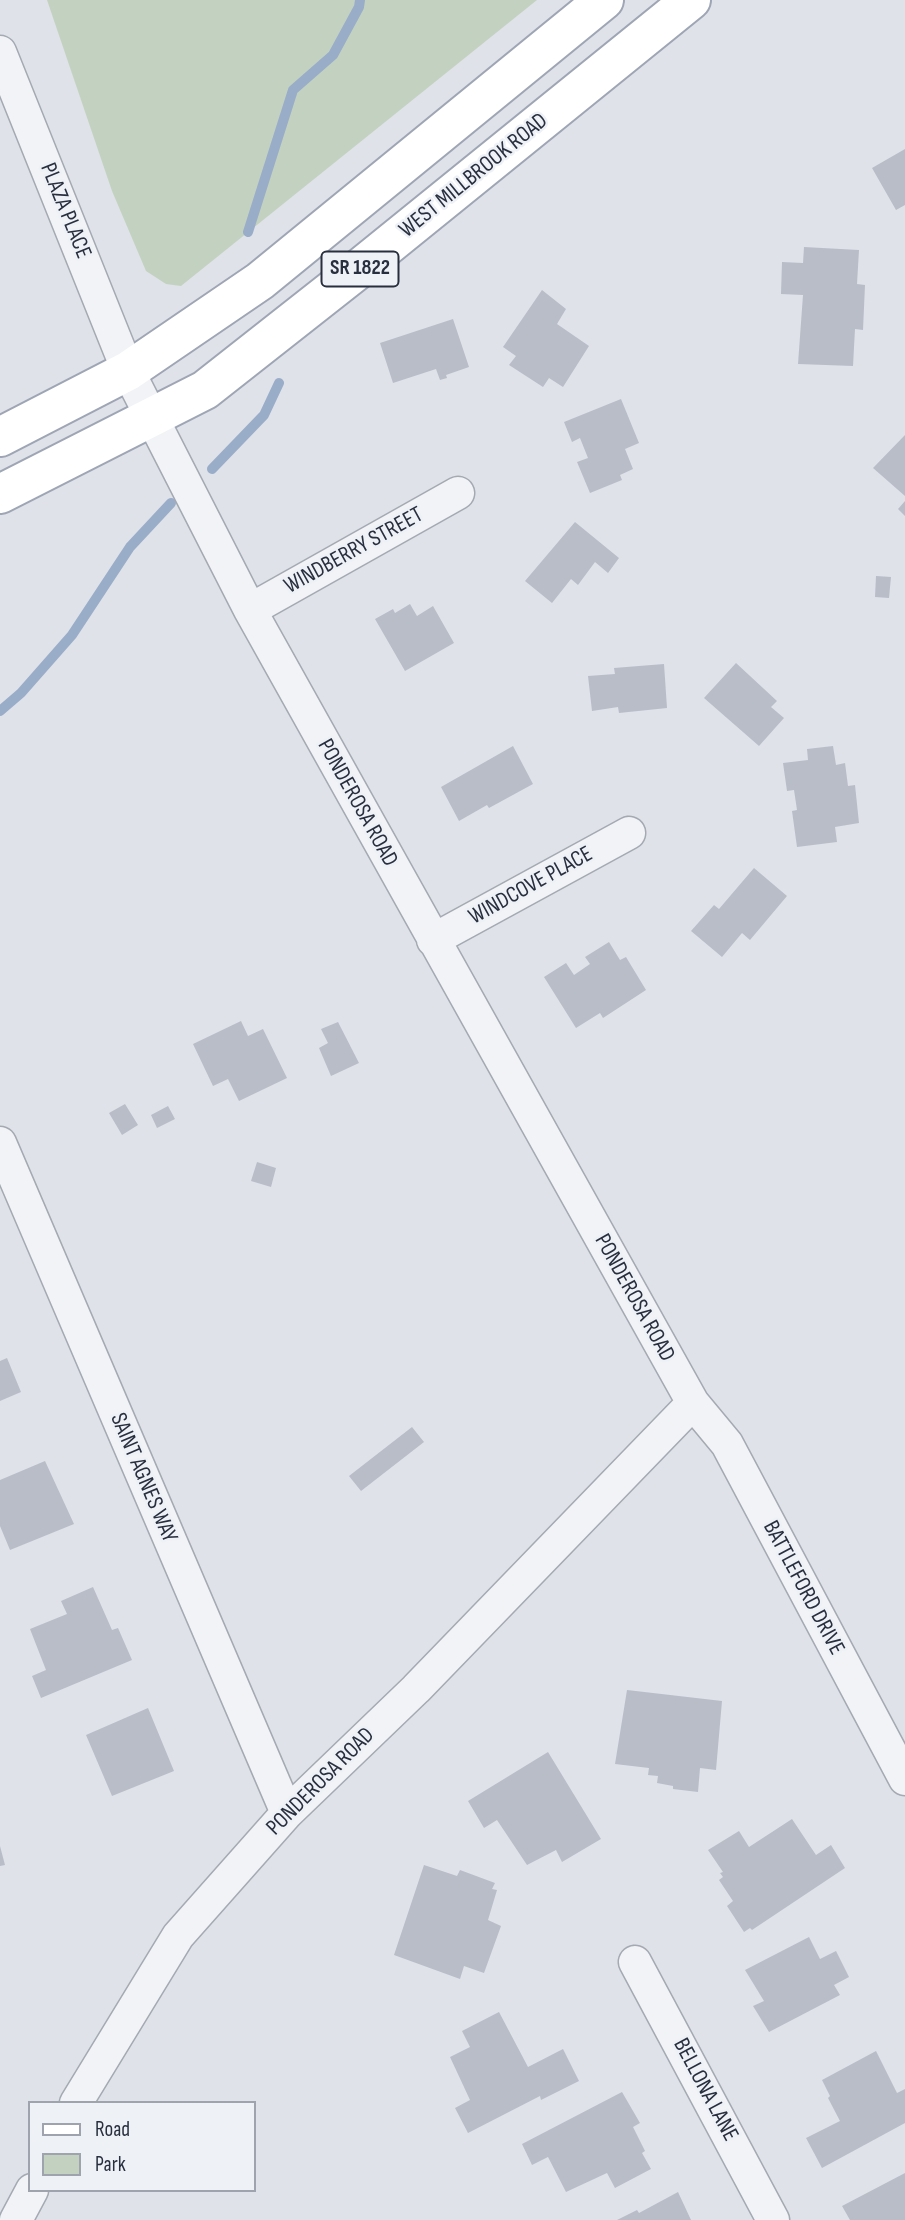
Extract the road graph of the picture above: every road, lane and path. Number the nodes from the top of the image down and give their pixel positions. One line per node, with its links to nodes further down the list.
1 (604, 0): 4 (main road, SR 1822)
2 (691, 0): 5 (main road, WEST MILLBROOK ROAD / SR 1822)
3 (0, 52): 4 (street, PLAZA PLACE)
4 (128, 370): 5 (street, PONDEROSA ROAD); 6 (main road, SR 1822)
5 (153, 416): 8 (main road, WEST MILLBROOK ROAD / SR 1822); 9 (street, PONDEROSA ROAD)
6 (0, 437)
7 (458, 493): 9 (street, WINDBERRY STREET)
8 (0, 494)
9 (250, 610): 11 (street, PONDEROSA ROAD)
10 (629, 833): 11 (street, WINDCOVE PLACE)
11 (433, 940): 13 (street, PONDEROSA ROAD)
12 (0, 1143): 15 (street, SAINT AGNES WAY)
13 (693, 1403): 14 (street, BATTLEFORD DRIVE); 15 (street, PONDEROSA ROAD)
14 (905, 1779)
15 (287, 1813): 17 (street, PONDEROSA ROAD)
16 (635, 1962): 20 (street, BELLONA LANE)
17 (77, 2101)
18 (31, 2192): 19 (street)
19 (16, 2220)
20 (772, 2220)

